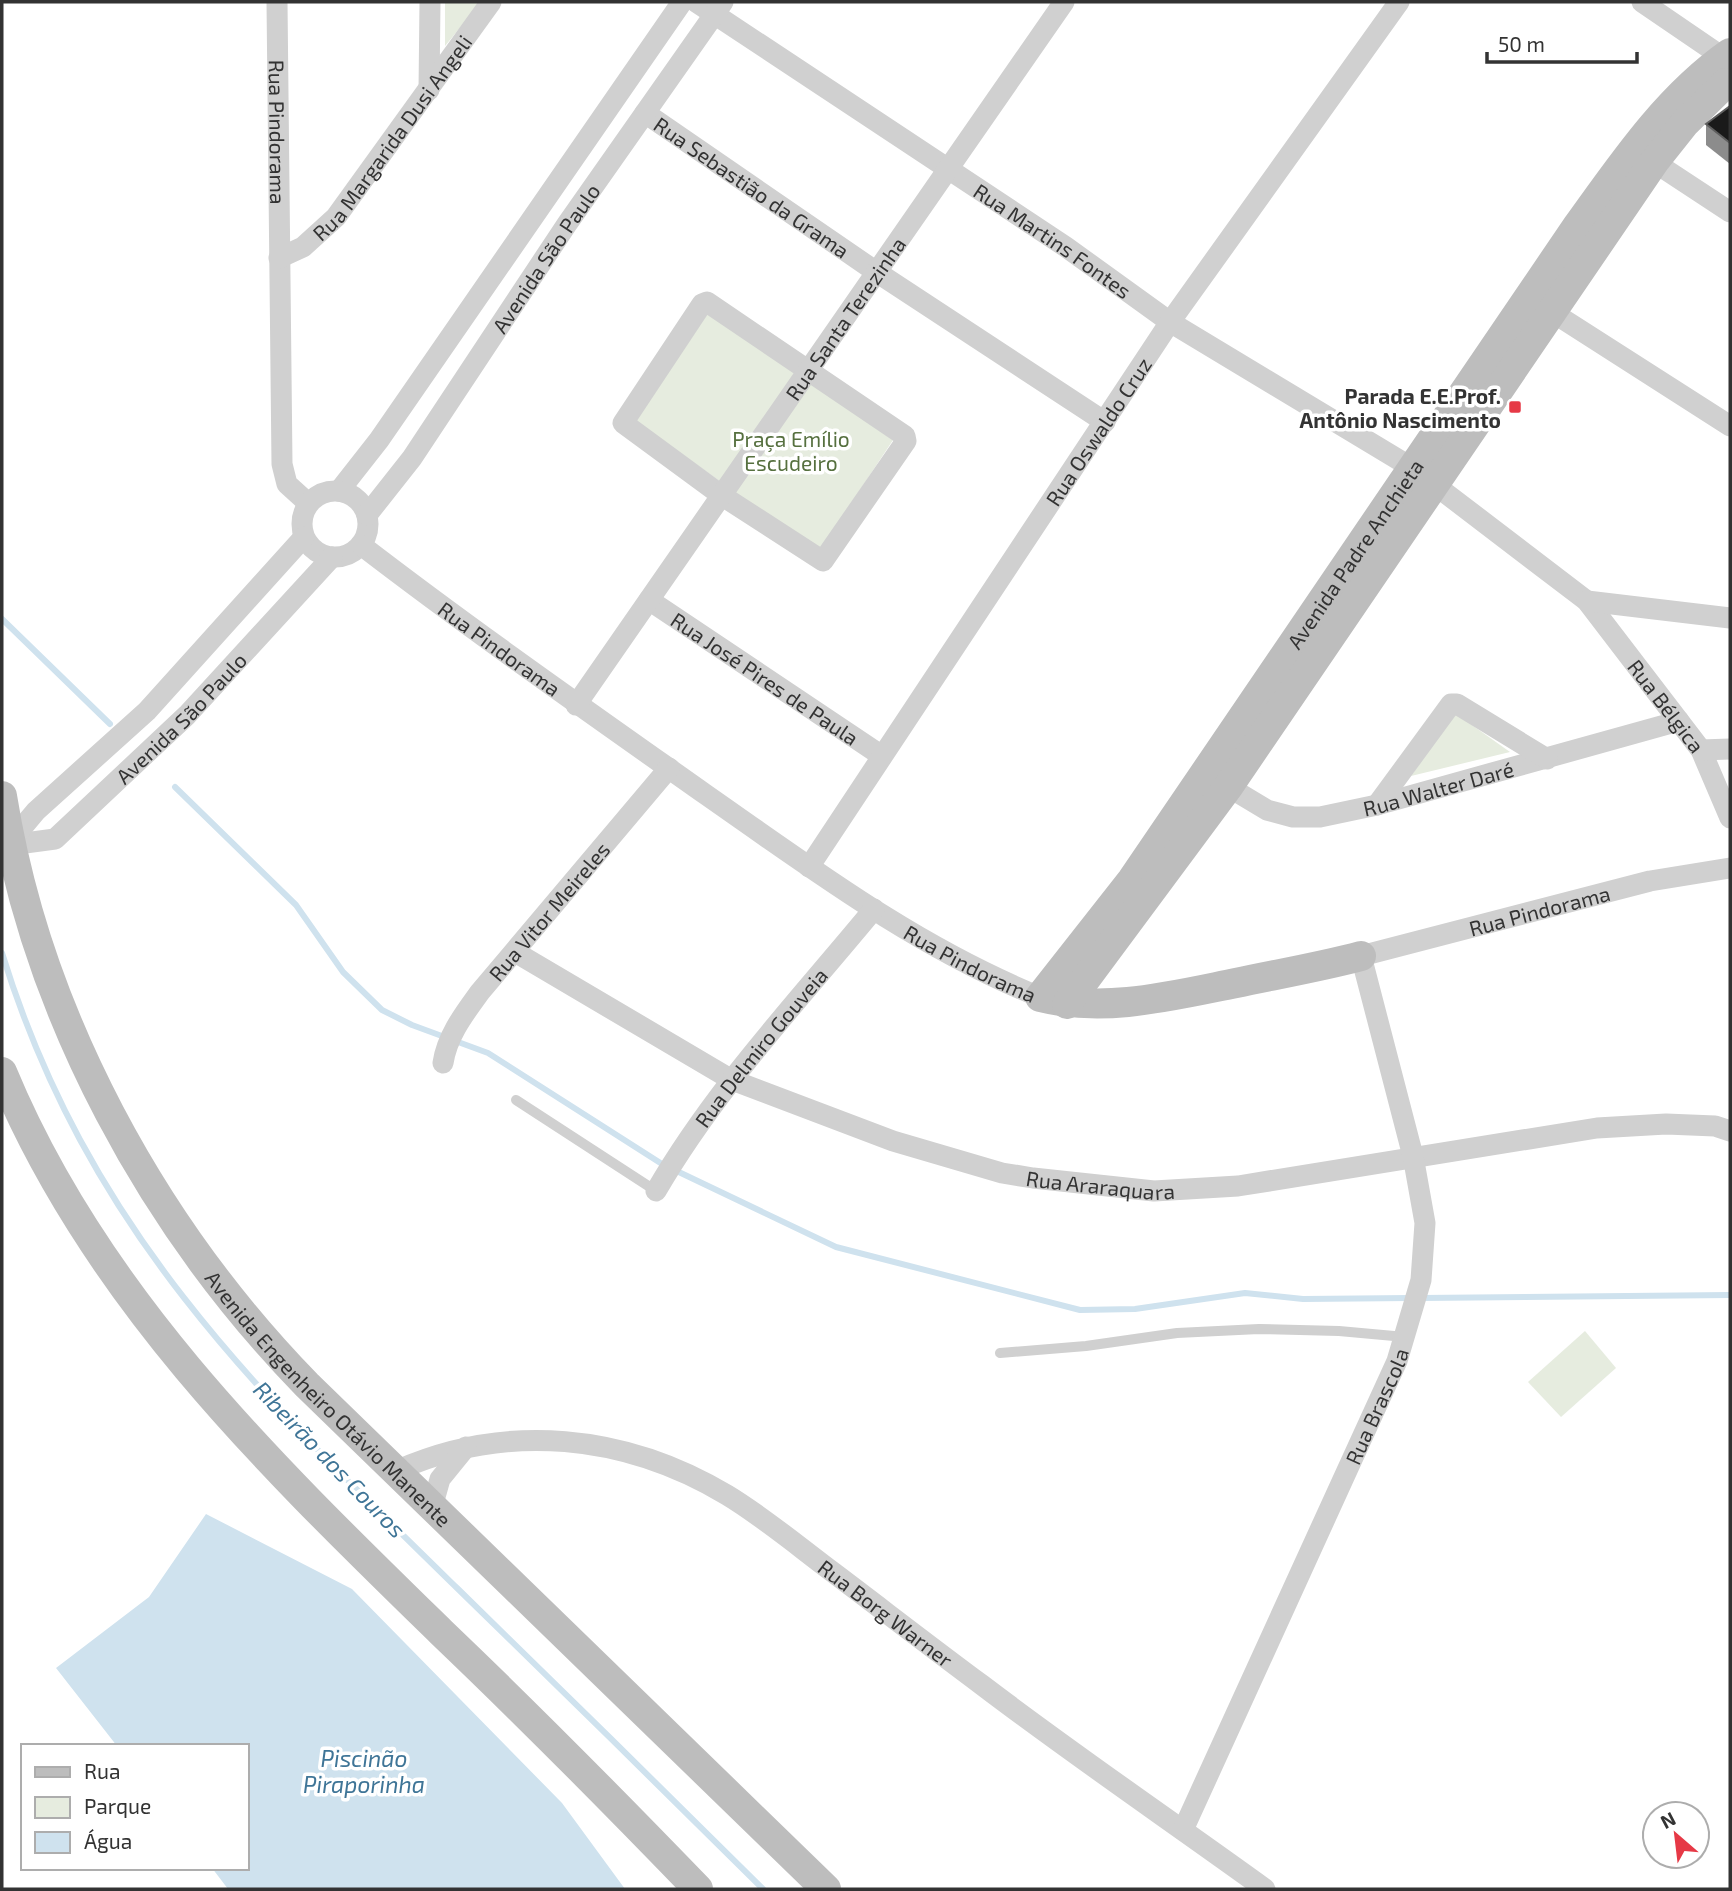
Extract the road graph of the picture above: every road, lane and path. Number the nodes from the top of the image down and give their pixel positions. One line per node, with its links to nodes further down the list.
1 (276, 2): 19 (street, Rua Pindorama)
2 (430, 2): 10 (street)
3 (491, 2): 11 (street, Rua Margarida Dusi Angeli)
4 (682, 2): 18 (street, Avenida São Paulo)
5 (696, 2): 9 (street, Rua Martins Fontes)
6 (1064, 2): 16 (street, Rua Santa Terezinha)
7 (1399, 2): 23 (street, Rua Oswaldo Cruz)
8 (1642, 2): 12 (street)
9 (719, 8): 14 (street, Avenida São Paulo); 16 (street, Rua Martins Fontes)
10 (430, 36): 11 (street); 13 (street)
11 (449, 61): 13 (street, Rua Margarida Dusi Angeli)
12 (1729, 63): 15 (main road, Avenida Padre Anchieta); 27 (main road, Avenida Padre Anchieta)
13 (429, 90): 19 (street, Rua Margarida Dusi Angeli)
14 (645, 113): 20 (street, Avenida São Paulo); 21 (street, Rua Sebastião da Grama)
15 (1654, 162): 17 (street); 22 (main road, Avenida Padre Anchieta)
16 (946, 169): 21 (street, Rua Santa Terezinha); 23 (street, Rua Martins Fontes)
17 (1730, 212)
18 (512, 246): 20 (street); 28 (street, Avenida São Paulo)
19 (279, 258): 30 (street, Rua Pindorama)
20 (540, 265): 31 (street, Avenida São Paulo)
21 (875, 271): 24 (street, Rua Santa Terezinha); 25 (street, Rua Sebastião da Grama)
22 (1552, 312): 26 (street); 27 (main road, Avenida Padre Anchieta)
23 (1170, 322): 25 (street, Rua Oswaldo Cruz); 27 (street, Rua Martins Fontes)
24 (808, 370): 29 (street, Rua Santa Terezinha); 29 (street); 29 (street)
25 (1105, 422): 42 (street, Rua Oswaldo Cruz)
26 (1730, 426)
27 (1424, 476): 36 (street, Rua Martins Fontes); 45 (main road, Avenida Padre Anchieta)
28 (339, 491): 30 (street); 31 (street)
29 (720, 495): 35 (street, Rua Santa Terezinha)
30 (308, 503): 32 (street)
31 (367, 515): 33 (street)
32 (304, 537): 34 (street); 49 (street, Avenida São Paulo)
33 (361, 545): 34 (street); 38 (street, Rua Pindorama)
34 (332, 557): 49 (street, Avenida São Paulo)
35 (649, 600): 38 (street, Rua Santa Terezinha); 42 (street, Rua José Pires de Paula)
36 (1587, 601): 37 (street); 39 (street, Rua Bélgica)
37 (1730, 618)
38 (576, 705): 44 (street, Rua Pindorama)
39 (1679, 721): 41 (street, Rua Bélgica); 43 (street, Rua Walter Daré)
40 (1730, 749): 41 (street)
41 (1701, 750): 48 (street, Rua Bélgica)
42 (882, 757): 50 (street, Rua Oswaldo Cruz)
43 (1547, 760): 47 (street, Rua Walter Daré); 47 (street)
44 (668, 768): 50 (street, Rua Pindorama); 53 (street, Rua Vitor Meireles)
45 (1217, 779): 47 (street, Rua Walter Daré); 55 (main road, Avenida Padre Anchieta)
46 (2, 796): 49 (main road, Avenida Engenheiro Otávio Manente)
47 (1377, 805)
48 (1730, 818)
49 (6, 848): 66 (main road, Avenida Engenheiro Otávio Manente)
50 (809, 867): 52 (street, Rua Pindorama)
51 (1730, 868): 54 (street, Rua Pindorama)
52 (874, 909): 55 (street, Rua Pindorama); 58 (street, Rua Delmiro Gouveia)
53 (515, 951): 56 (street, Rua Vitor Meireles); 58 (street, Rua Araraquara)
54 (1362, 956): 55 (main road, Rua Pindorama); 61 (street, Rua Brascola)
55 (1053, 1000)
56 (444, 1057)
57 (2, 1072): 69 (main road)
58 (732, 1080): 61 (street, Rua Araraquara); 62 (street, Rua Delmiro Gouveia)
59 (516, 1100): 62 (lane)
60 (1730, 1131): 61 (street, Rua Araraquara)
61 (1413, 1156): 63 (street, Rua Brascola)
62 (659, 1186)
63 (1405, 1337): 64 (lane); 68 (street, Rua Brascola)
64 (1000, 1353)
65 (467, 1447): 66 (street, Rua Borg Warner); 67 (street); 68 (street, Rua Borg Warner)
66 (398, 1471): 67 (main road, Avenida Engenheiro Otávio Manente)
67 (433, 1504): 70 (main road, Avenida Engenheiro Otávio Manente)
68 (1183, 1830): 71 (street, Rua Borg Warner)
69 (698, 1889)
70 (826, 1889)
71 (1265, 1889)

